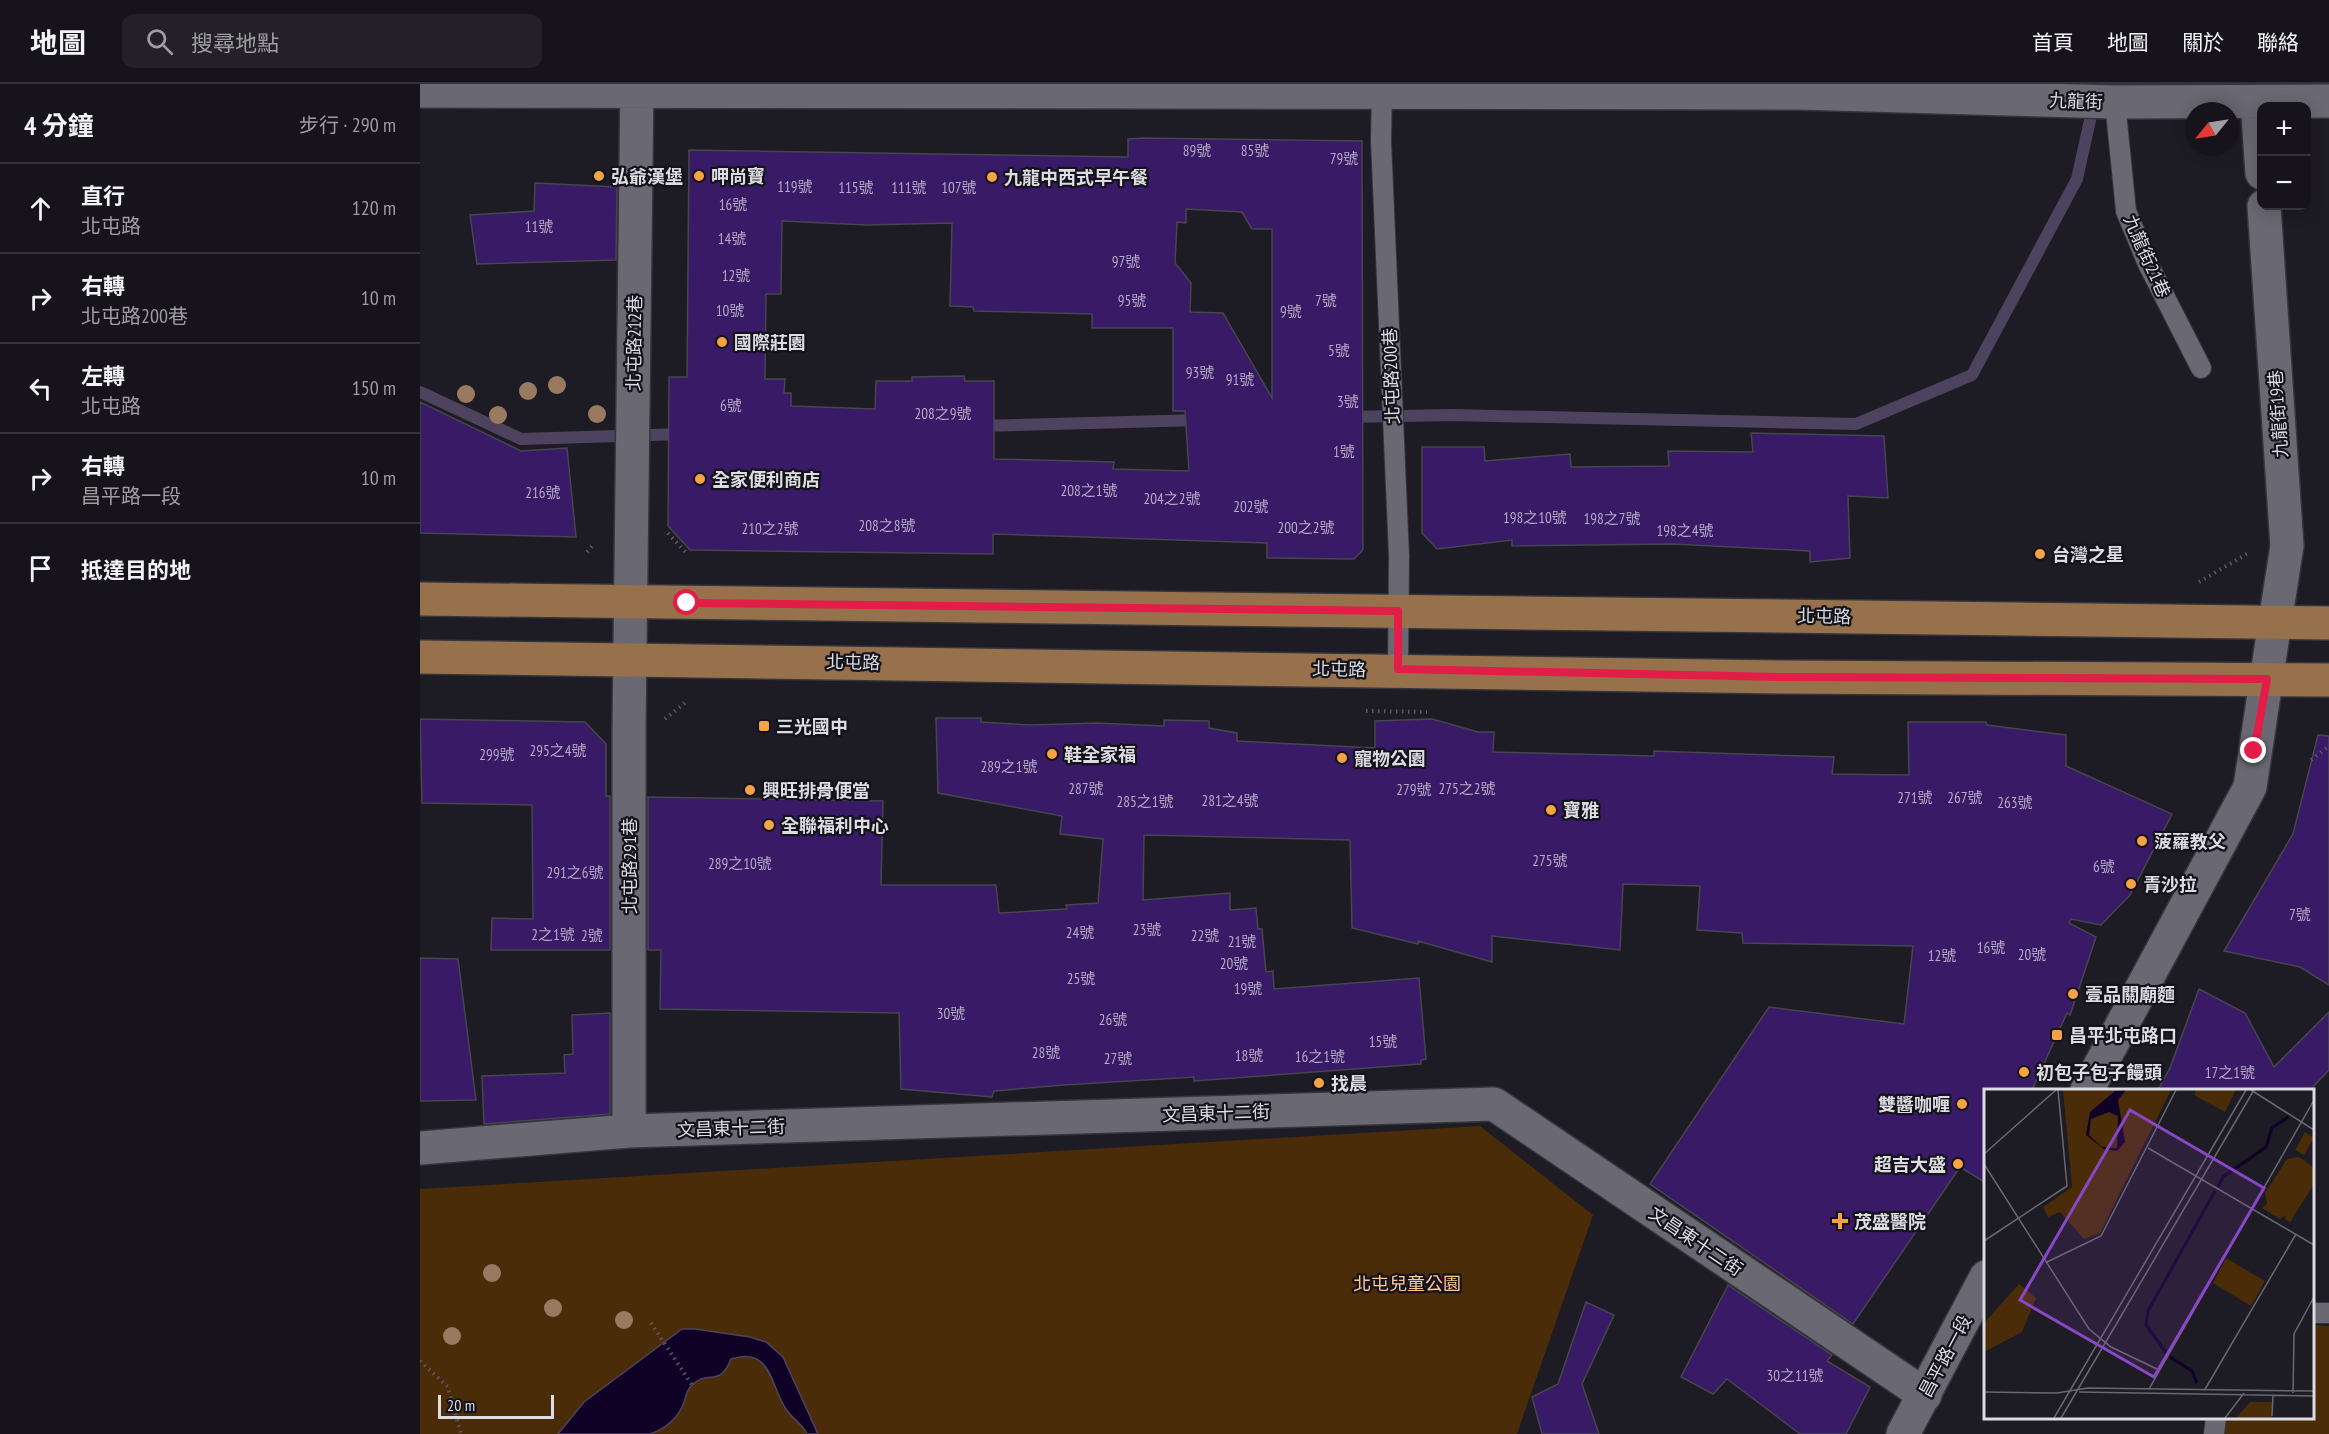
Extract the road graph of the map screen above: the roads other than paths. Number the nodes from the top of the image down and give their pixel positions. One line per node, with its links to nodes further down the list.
1 (637, 88): 2 (street, 九龍街); 3 (street, 九龍街); 10 (street, 北屯路212巷)
2 (1382, 88): 5 (street, 九龍街); 11 (lane, 北屯路200巷)
3 (420, 91)
4 (2329, 100): 6 (street, 九龍街)
5 (2115, 102): 6 (street, 九龍街); 8 (lane, 九龍街21巷)
6 (2257, 102)
7 (2264, 210): 12 (street, 九龍街19巷)
8 (2201, 368)
9 (420, 599): 10 (main road, 北屯路)
10 (631, 602): 11 (main road, 北屯路); 15 (street, 北屯路291巷)
11 (1398, 611): 12 (main road, 北屯路); 16 (lane, 北屯路200巷)
12 (2275, 622): 13 (main road, 北屯路); 17 (street)
13 (2329, 623)
14 (420, 657): 15 (main road, 北屯路)
15 (631, 659): 16 (main road, 北屯路); 20 (street, 北屯路291巷)
16 (1398, 669): 17 (main road, 北屯路)
17 (2267, 679): 18 (main road, 北屯路); 19 (street)
18 (2329, 680)
19 (2088, 1089)
20 (629, 1131): 21 (street, 文昌東十二街); 24 (street, 文昌東十二街)
21 (420, 1148)
22 (1984, 1285): 23 (street, 昌平路一段)
23 (1977, 1312): 24 (street, 昌平路一段)
24 (1925, 1395): 26 (street, 昌平路一段)
25 (2216, 1419): 27 (lane)
26 (1903, 1434)
27 (2214, 1434)

